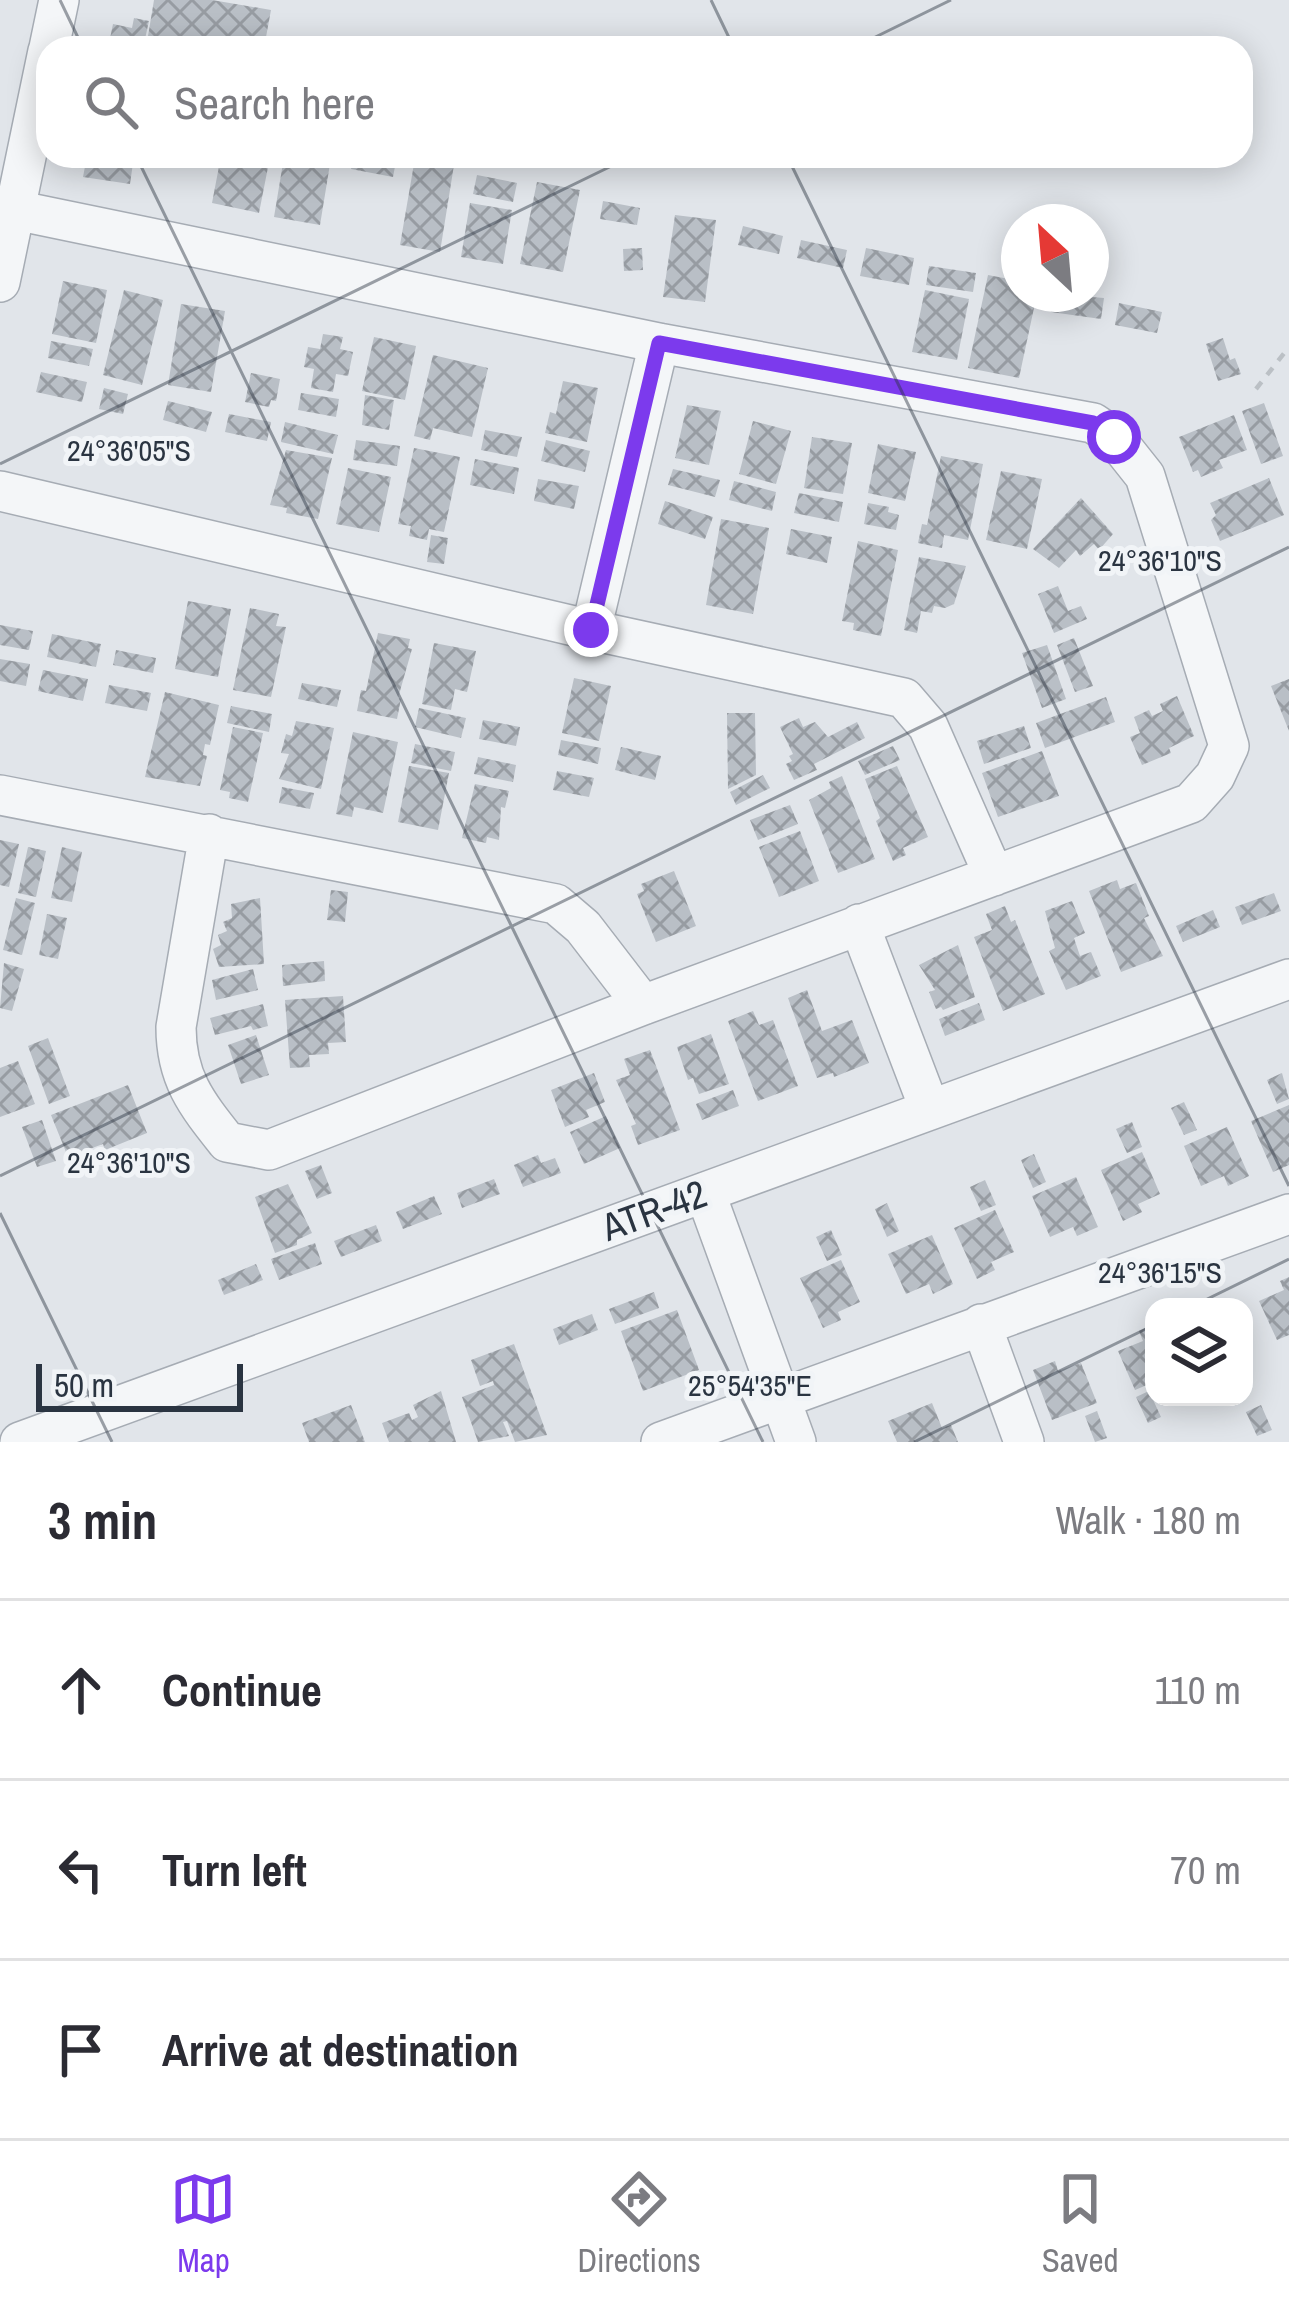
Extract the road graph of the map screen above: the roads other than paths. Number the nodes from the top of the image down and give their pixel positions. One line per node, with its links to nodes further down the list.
1 (58, 0): 2 (street)
2 (51, 36)
3 (36, 108): 4 (street)
4 (15, 210): 5 (street); 6 (street)
5 (0, 282)
6 (659, 343): 8 (street); 11 (street)
7 (0, 491): 8 (street)
8 (591, 630): 11 (street)
9 (0, 795): 10 (street)
10 (209, 834): 14 (street); 14 (street)
11 (994, 876): 12 (street)
12 (859, 924): 14 (street); 15 (street)
13 (1289, 979): 15 (street, ATR-42)
14 (643, 1005)
15 (930, 1110): 16 (street, ATR-42)
16 (704, 1192): 19 (street); 20 (street, ATR-42)
17 (1289, 1214): 18 (street)
18 (981, 1324): 19 (street); 23 (street)
19 (780, 1399): 21 (street); 22 (street)
20 (20, 1442)
21 (661, 1442)
22 (796, 1442)
23 (1024, 1442)

